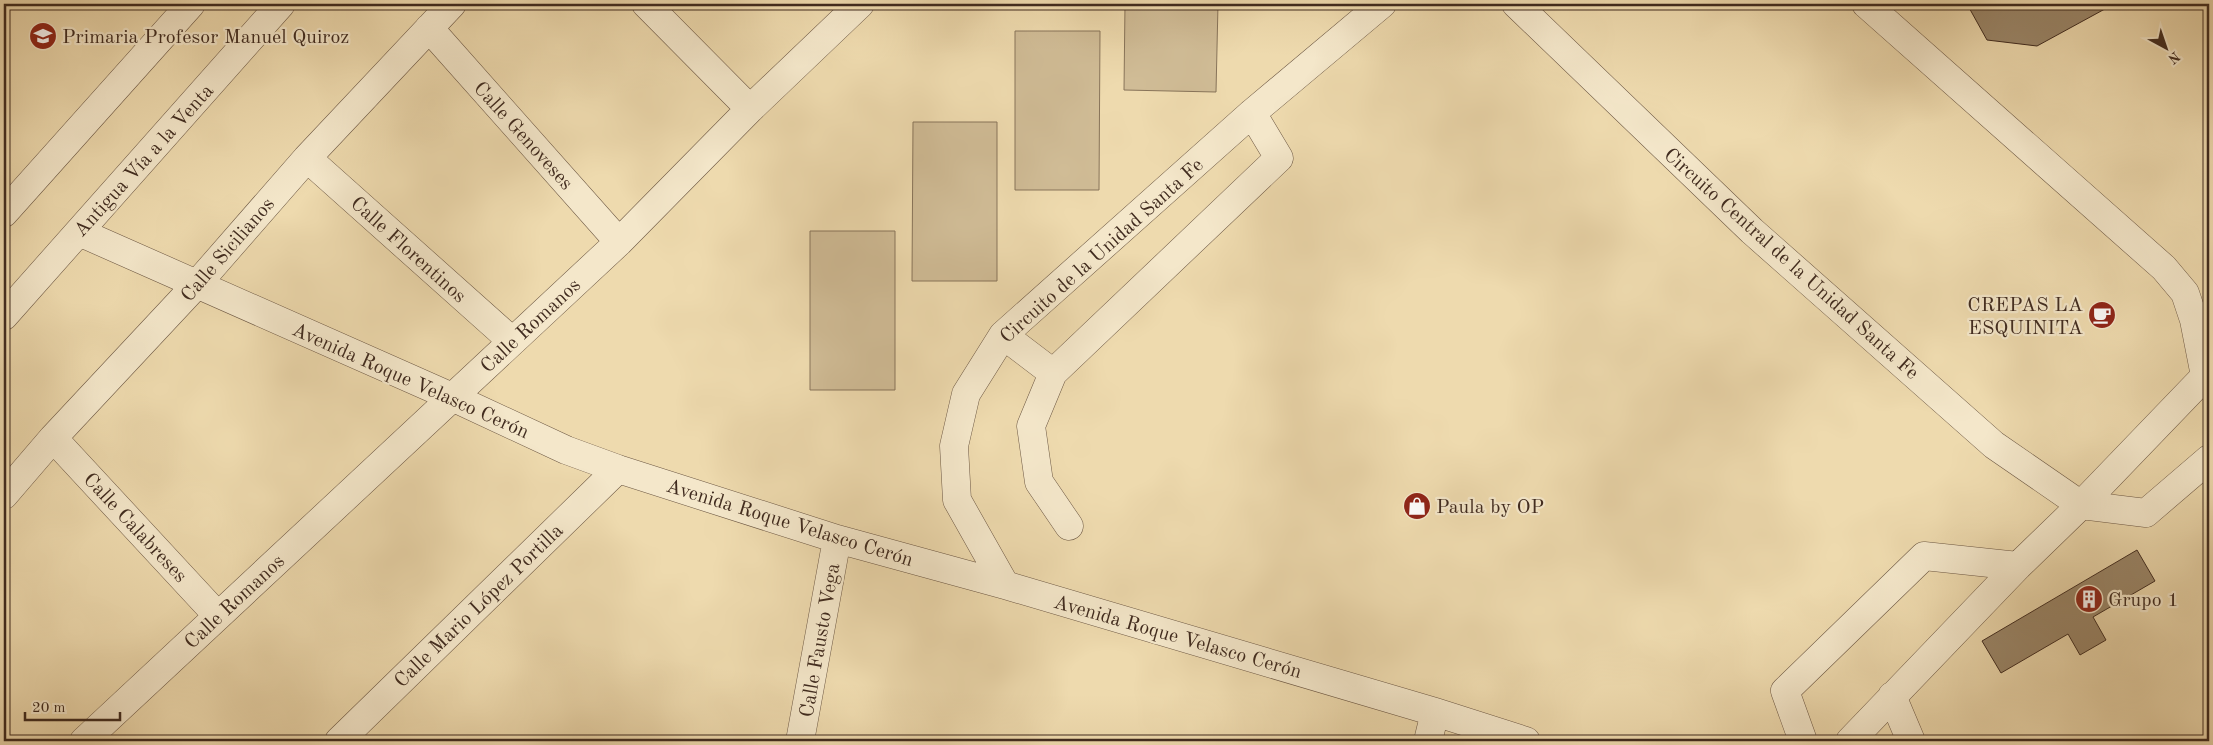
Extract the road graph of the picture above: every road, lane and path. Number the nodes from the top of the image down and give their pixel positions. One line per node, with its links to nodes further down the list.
1 (191, 4): 13 (street)
2 (281, 4): 14 (street, Antigua Vía a la Venta)
3 (452, 4): 9 (street, Calle Sicilianos)
4 (646, 4): 10 (street)
5 (860, 4): 10 (street, Calle Romanos)
6 (1382, 4): 11 (street, Circuito de la Unidad Santa Fe)
7 (1516, 4): 27 (street, Circuito Central de la Unidad Santa Fe)
8 (1866, 4): 21 (street)
9 (429, 28): 12 (street, Calle Sicilianos); 15 (street, Calle Genoveses)
10 (750, 109): 15 (street, Calle Romanos)
11 (1252, 113): 18 (street, Circuito de la Unidad Santa Fe); 20 (street)
12 (307, 158): 16 (street, Calle Sicilianos); 19 (street, Calle Florentinos)
13 (4, 213)
14 (79, 232): 16 (street, Avenida Roque Velasco Cerón); 17 (street, Antigua Vía a la Venta)
15 (619, 242): 19 (street, Calle Romanos)
16 (197, 284): 22 (street, Avenida Roque Velasco Cerón); 23 (street, Calle Sicilianos)
17 (4, 316)
18 (1003, 335): 20 (street); 31 (street, Circuito de la Unidad Santa Fe)
19 (512, 341): 22 (street, Calle Romanos)
20 (1053, 373): 28 (street)
21 (2207, 374): 27 (street)
22 (452, 397): 25 (street, Avenida Roque Velasco Cerón); 32 (street, Calle Romanos)
23 (53, 438): 26 (street, Calle Sicilianos); 32 (street, Calle Calabreses)
24 (2209, 460): 27 (street)
25 (618, 470): 29 (street, Avenida Roque Velasco Cerón); 36 (street, Calle Mario López Portilla)
26 (4, 495)
27 (2081, 505): 30 (street)
28 (1069, 526)
29 (837, 539): 31 (street, Avenida Roque Velasco Cerón); 37 (street, Calle Fausto Vega)
30 (2018, 566): 33 (street); 40 (street)
31 (1005, 585): 34 (street, Avenida Roque Velasco Cerón)
32 (218, 616): 35 (street, Calle Romanos)
33 (1892, 696): 41 (street); 42 (street)
34 (1434, 712): 38 (street); 39 (street, Avenida Roque Velasco Cerón)
35 (84, 741)
36 (339, 741)
37 (800, 741)
38 (1428, 741)
39 (1526, 741)
40 (1803, 741)
41 (1850, 741)
42 (1911, 741)

